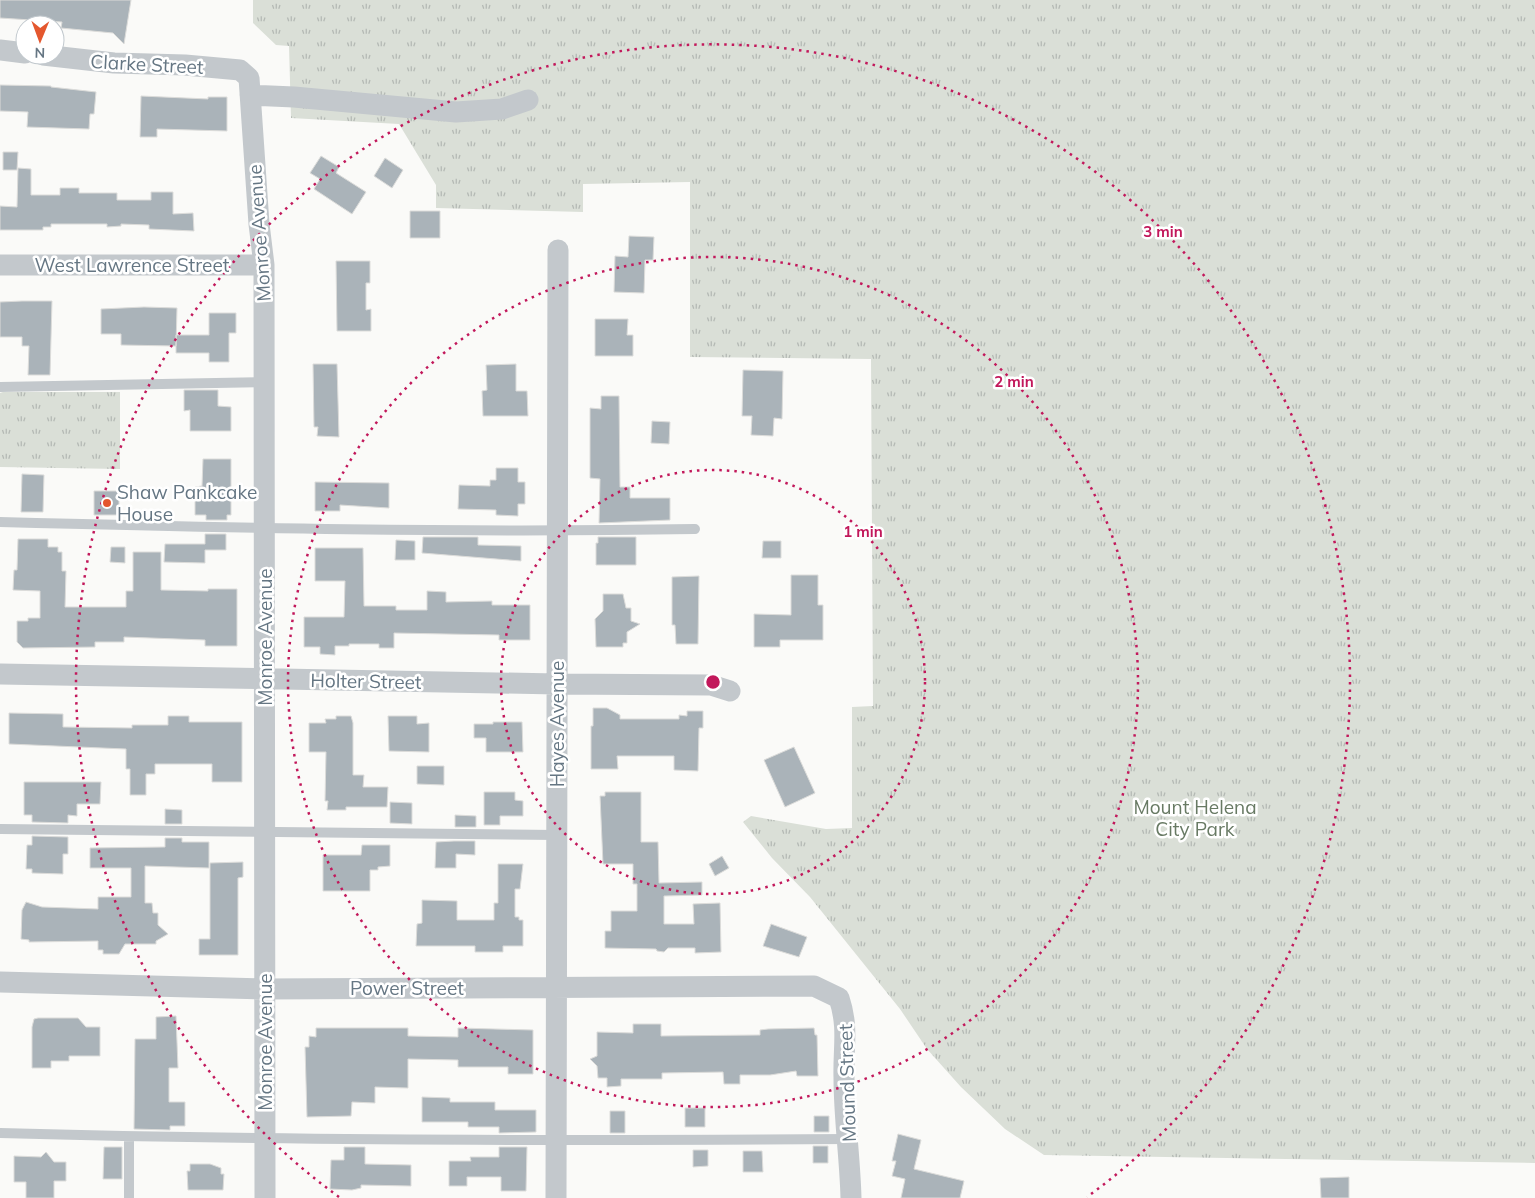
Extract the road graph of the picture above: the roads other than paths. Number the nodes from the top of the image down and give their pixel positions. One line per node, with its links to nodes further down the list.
1 (0, 50): 2 (street)
2 (15, 52)
3 (65, 58): 4 (street, Clarke Street)
4 (249, 86): 5 (street); 8 (street, Monroe Avenue)
5 (528, 100)
6 (558, 250): 14 (street, Hayes Avenue)
7 (0, 264): 8 (street, West Lawrence Street)
8 (264, 265): 9 (street, Monroe Avenue)
9 (264, 382): 10 (lane); 12 (street, Monroe Avenue)
10 (0, 387)
11 (0, 522): 12 (lane)
12 (265, 528): 14 (lane); 16 (street, Monroe Avenue)
13 (695, 529): 14 (lane)
14 (557, 531): 17 (street, Hayes Avenue)
15 (0, 674): 16 (street, Holter Street)
16 (266, 679): 17 (street, Holter Street); 20 (street, Monroe Avenue)
17 (557, 684): 18 (street, Holter Street); 21 (street, Hayes Avenue)
18 (730, 691)
19 (0, 829): 20 (lane)
20 (265, 832): 21 (lane); 24 (street, Monroe Avenue)
21 (557, 834): 25 (street, Hayes Avenue)
22 (0, 982): 24 (street, Power Street)
23 (814, 986): 25 (street, Power Street); 29 (street, Mound Street)
24 (265, 988): 25 (street, Power Street); 28 (street, Monroe Avenue)
25 (557, 988): 30 (street, Hayes Avenue)
26 (0, 1133): 27 (lane)
27 (129, 1137): 28 (lane); 31 (lane)
28 (265, 1138): 30 (lane); 32 (street, Monroe Avenue)
29 (848, 1139): 30 (lane); 34 (street, Mound Street)
30 (556, 1140): 33 (street, Hayes Avenue)
31 (130, 1198)
32 (265, 1198)
33 (556, 1198)
34 (850, 1198)

